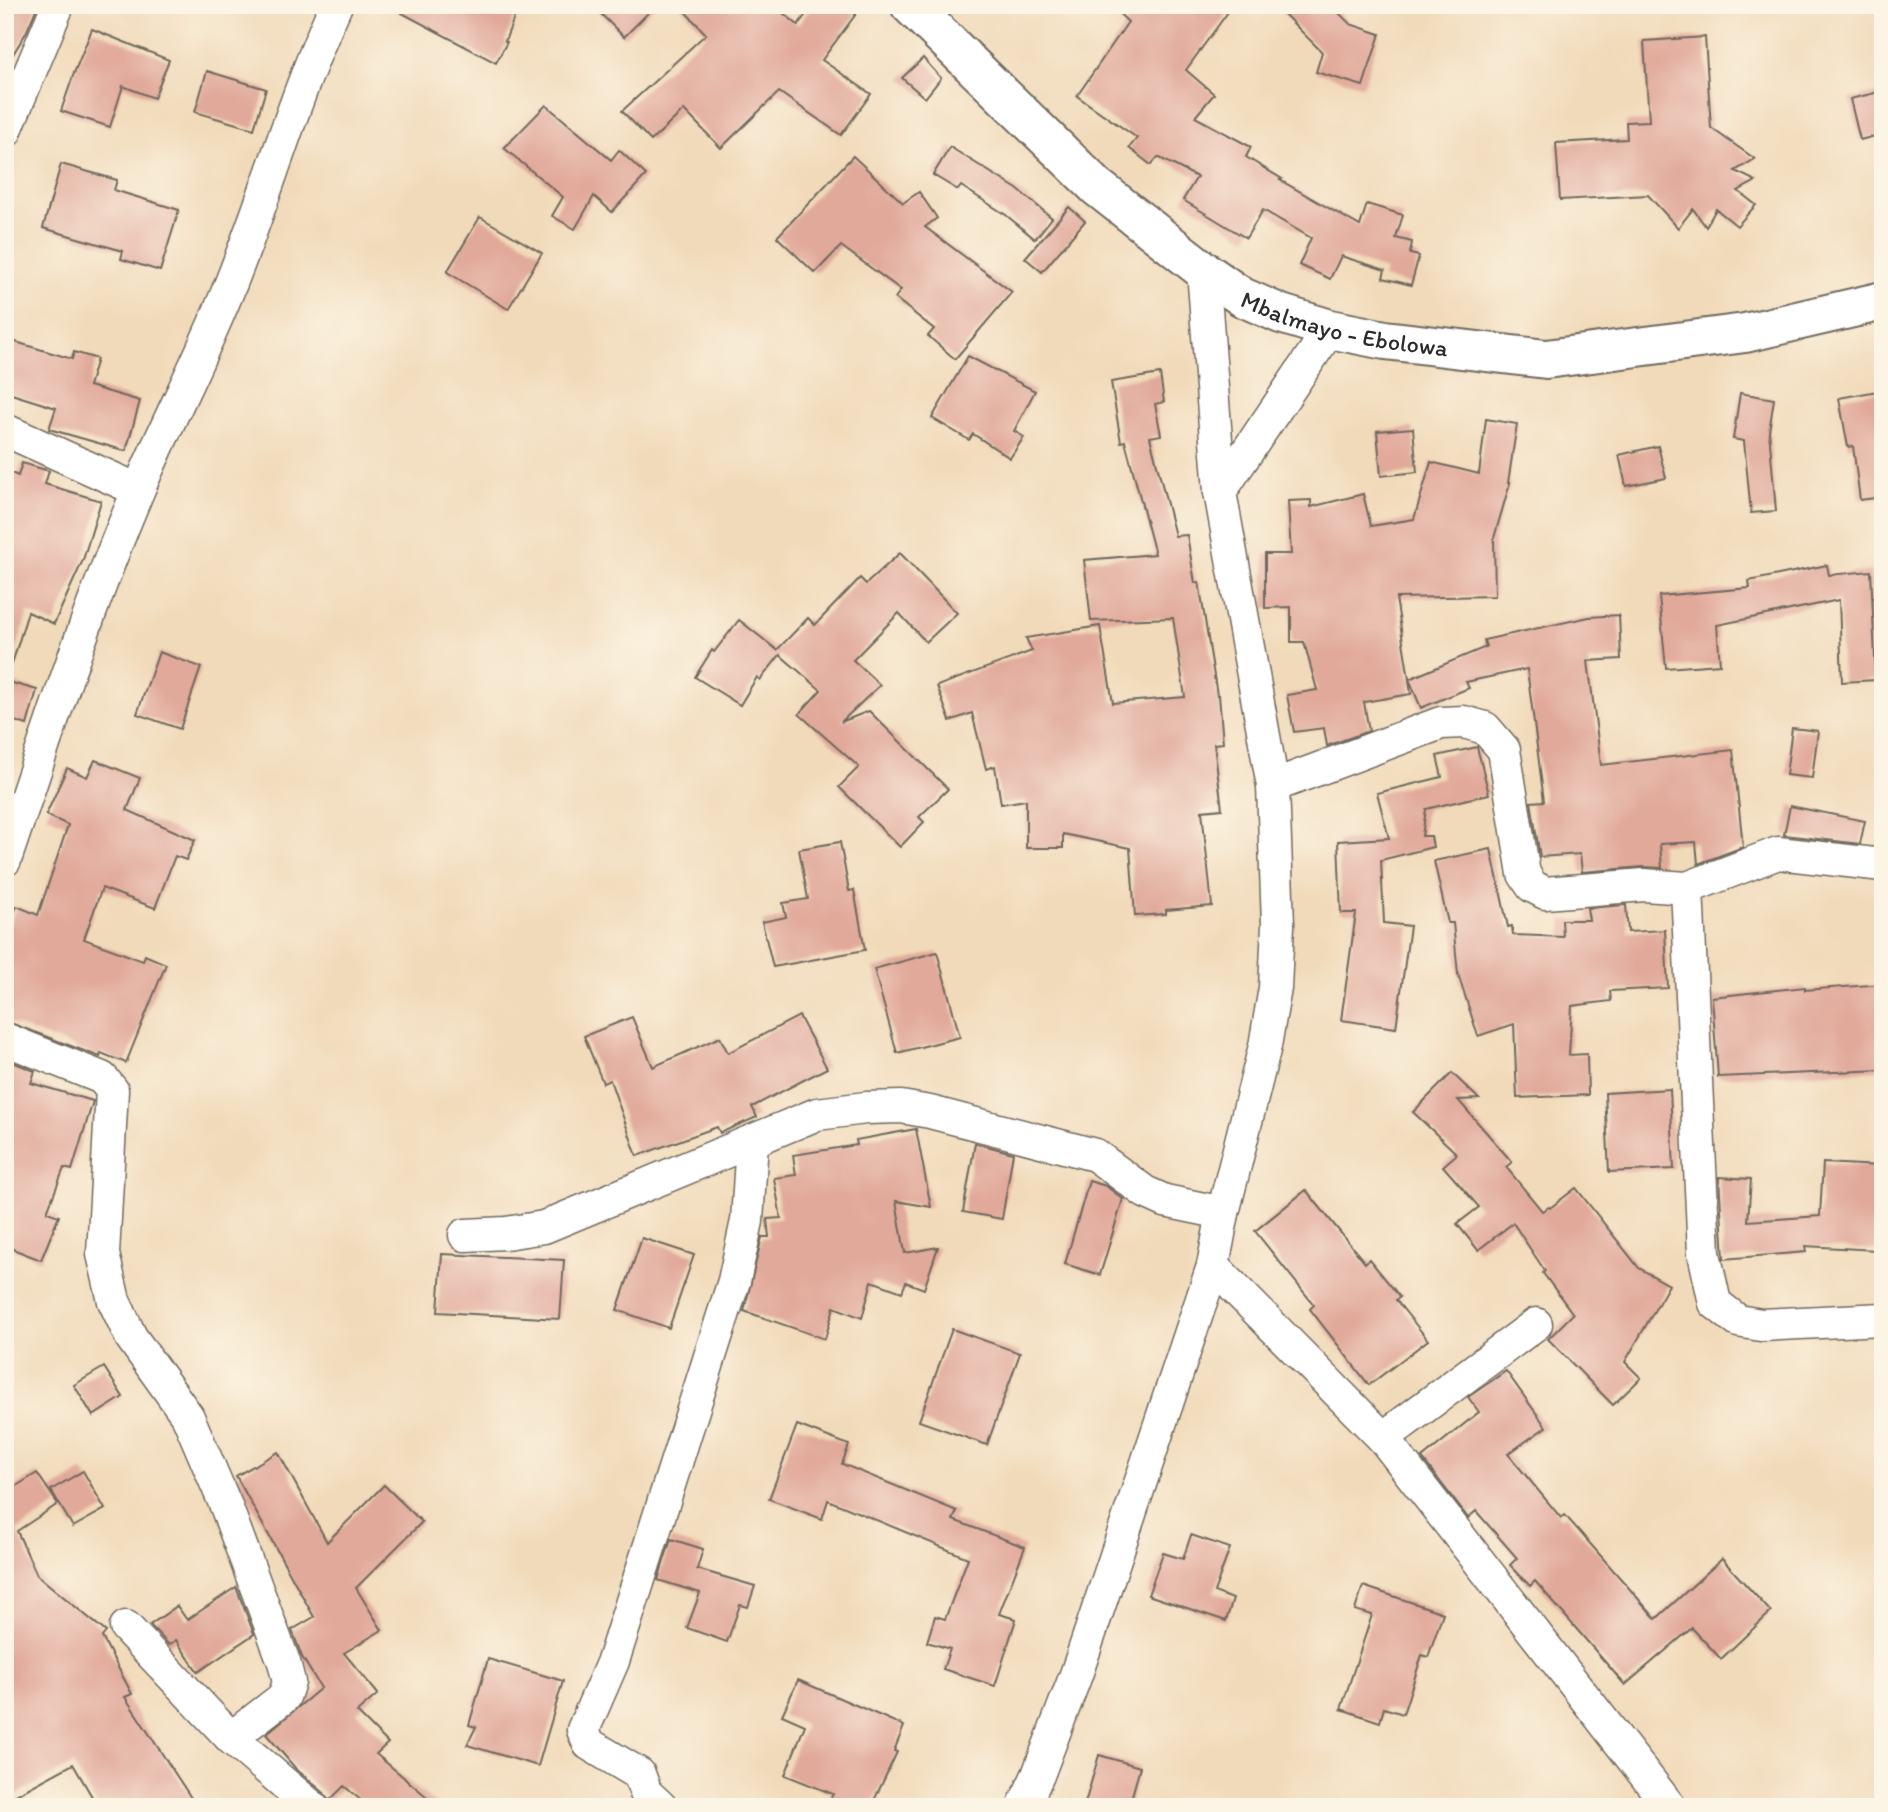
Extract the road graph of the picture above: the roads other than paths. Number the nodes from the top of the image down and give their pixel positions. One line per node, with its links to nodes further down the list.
1 (58, 5): 4 (street)
2 (335, 5): 9 (street)
3 (910, 5): 5 (highway, Mbalmayo - Ebolowa)
4 (5, 132)
5 (1203, 270): 7 (highway, Mbalmayo - Ebolowa); 10 (street)
6 (1883, 300): 7 (highway, Mbalmayo - Ebolowa)
7 (1330, 329): 10 (street)
8 (5, 430): 9 (street)
9 (138, 490): 12 (street)
10 (1220, 492): 11 (street)
11 (1273, 786): 14 (street); 17 (street)
12 (5, 860)
13 (1883, 865): 14 (street)
14 (1688, 888): 20 (street)
15 (5, 1039): 24 (street)
16 (752, 1142): 17 (street); 18 (street); 26 (street)
17 (1223, 1213): 19 (street)
18 (465, 1234)
19 (1213, 1266): 22 (street); 27 (street)
20 (1883, 1319)
21 (1536, 1324): 22 (street)
22 (1383, 1438): 28 (street)
23 (126, 1627): 24 (street)
24 (231, 1738): 25 (street)
25 (312, 1807)
26 (661, 1807)
27 (1023, 1807)
28 (1670, 1807)

